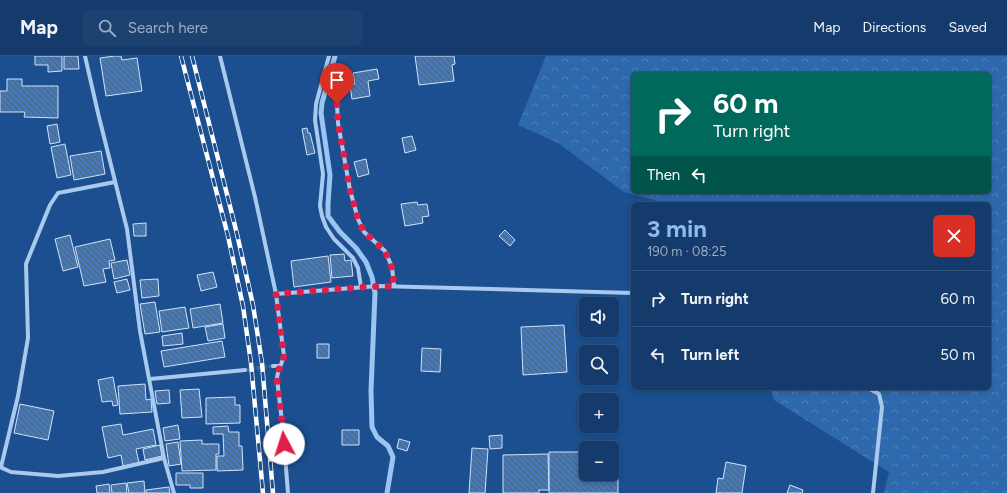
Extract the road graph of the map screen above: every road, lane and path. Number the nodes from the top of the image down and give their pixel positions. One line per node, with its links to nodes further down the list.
1 (85, 56): 5 (street)
2 (220, 56): 9 (street)
3 (329, 56): 7 (street)
4 (345, 69): 6 (street)
5 (115, 182): 13 (street); 16 (street)
6 (394, 286): 7 (street); 8 (street)
7 (362, 287): 9 (street)
8 (631, 293)
9 (276, 294): 11 (street)
10 (273, 366): 11 (street)
11 (280, 366): 18 (street)
12 (245, 370): 13 (street)
13 (150, 379): 15 (street)
14 (872, 390): 19 (street)
15 (164, 458): 16 (street); 17 (street)
16 (0, 467)
17 (174, 493)
18 (288, 493)
19 (873, 493)

